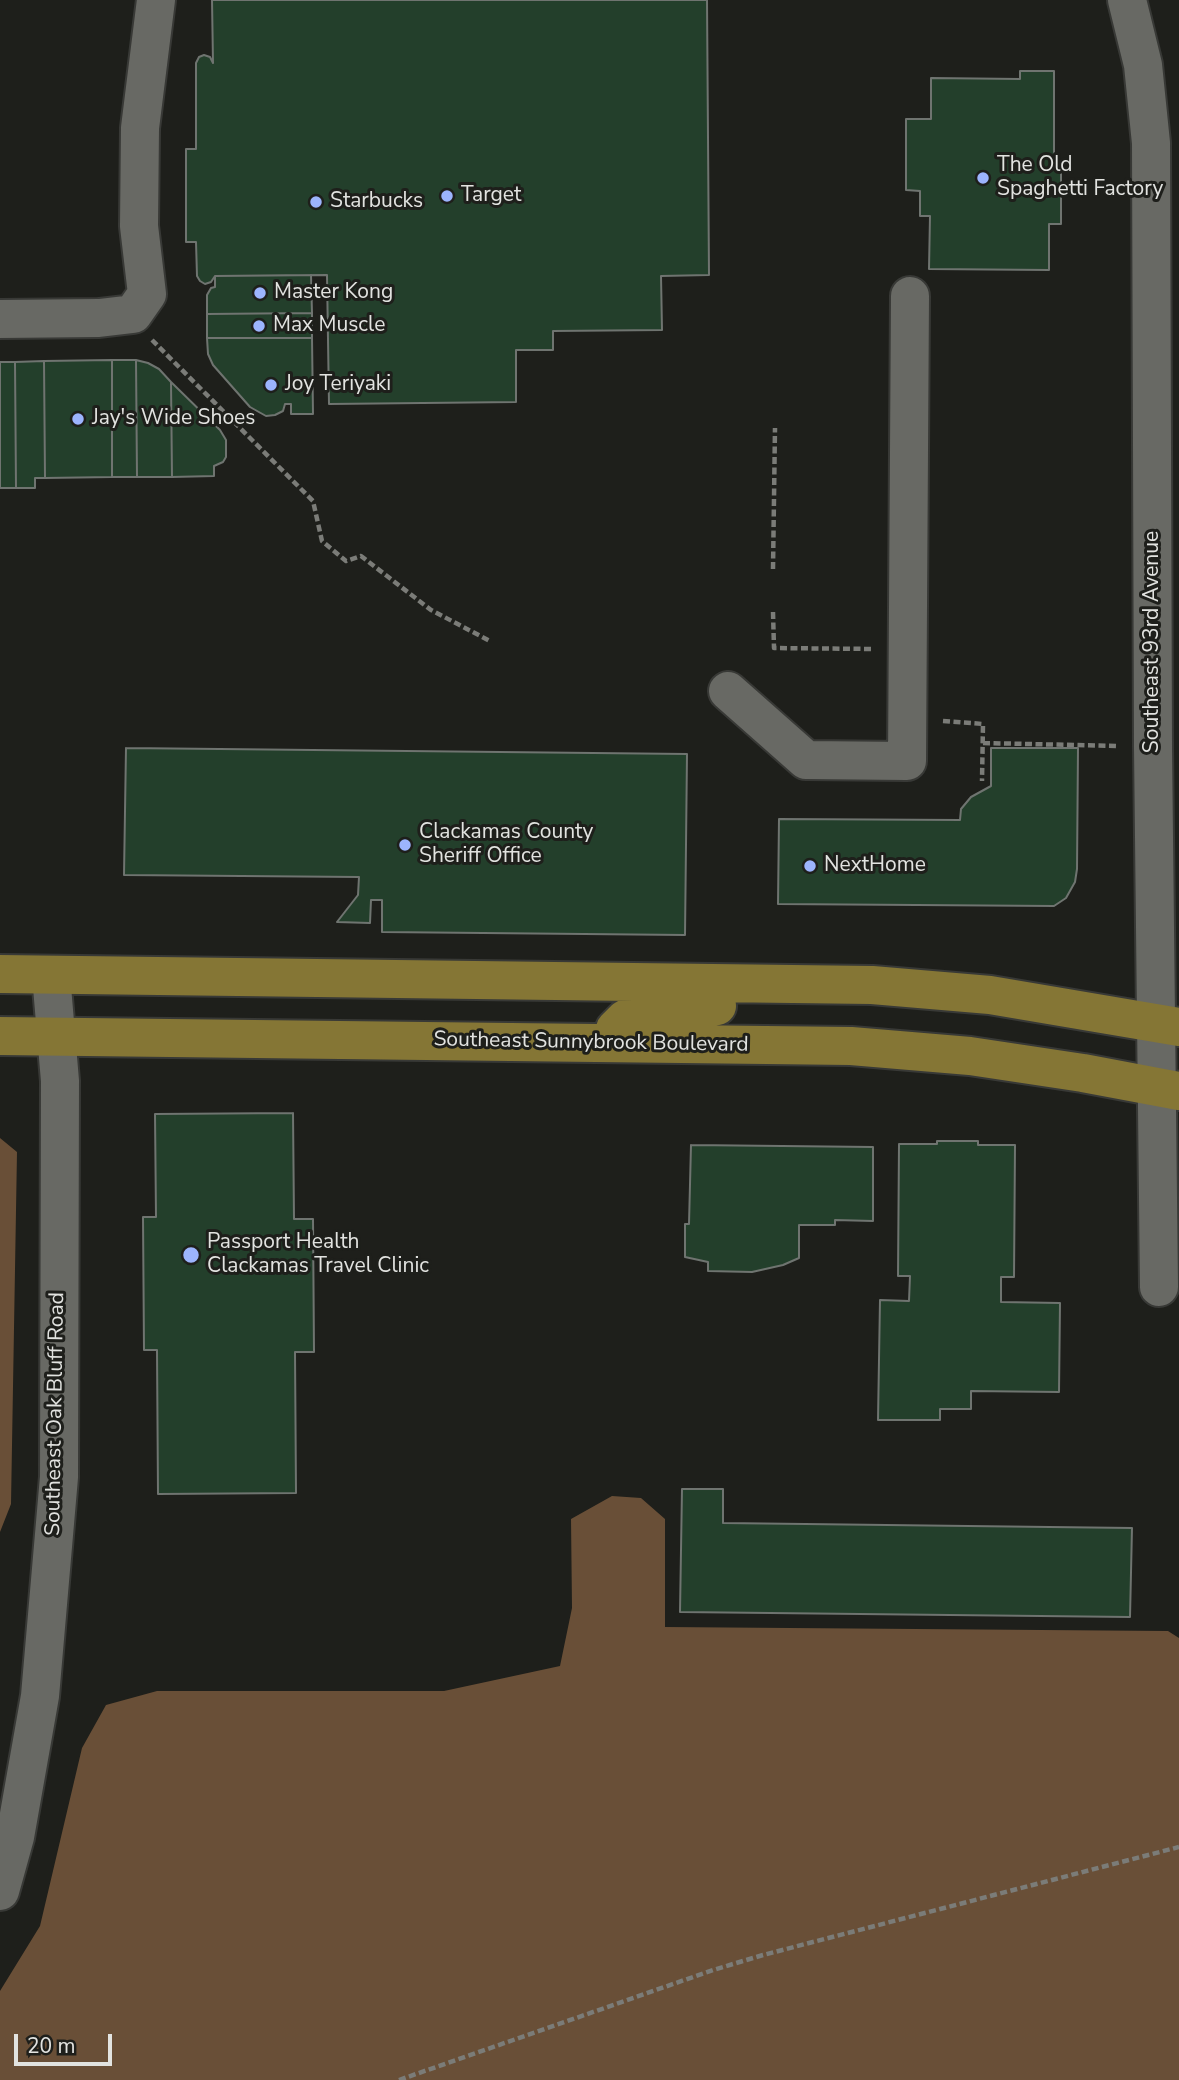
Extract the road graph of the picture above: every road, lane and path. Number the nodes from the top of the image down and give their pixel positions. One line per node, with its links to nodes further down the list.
1 (156, 0): 4 (street)
2 (1127, 0): 14 (street, Southeast 93rd Avenue)
3 (910, 296): 11 (street)
4 (133, 314): 5 (street); 9 (path)
5 (0, 319)
6 (775, 428): 7 (path)
7 (773, 569)
8 (773, 611): 10 (path)
9 (491, 641)
10 (885, 649)
11 (728, 691)
12 (938, 720): 13 (path)
13 (983, 743): 14 (path); 15 (path)
14 (1153, 747): 19 (street, Southeast 93rd Avenue)
15 (982, 781)
16 (0, 974): 17 (main road)
17 (51, 975): 18 (main road); 21 (street, Southeast Oak Bluff Road)
18 (746, 983): 19 (main road); 22 (main road)
19 (1168, 1024): 23 (street, Southeast 93rd Avenue)
20 (0, 1036): 21 (main road, Southeast Sunnybrook Boulevard)
21 (56, 1037): 22 (main road, Southeast Sunnybrook Boulevard); 26 (street, Southeast Oak Bluff Road)
22 (612, 1043): 23 (main road, Southeast Sunnybrook Boulevard)
23 (1168, 1089): 24 (street, Southeast 93rd Avenue)
24 (1159, 1287)
25 (1179, 1847): 27 (path)
26 (0, 1891)
27 (399, 2080)

